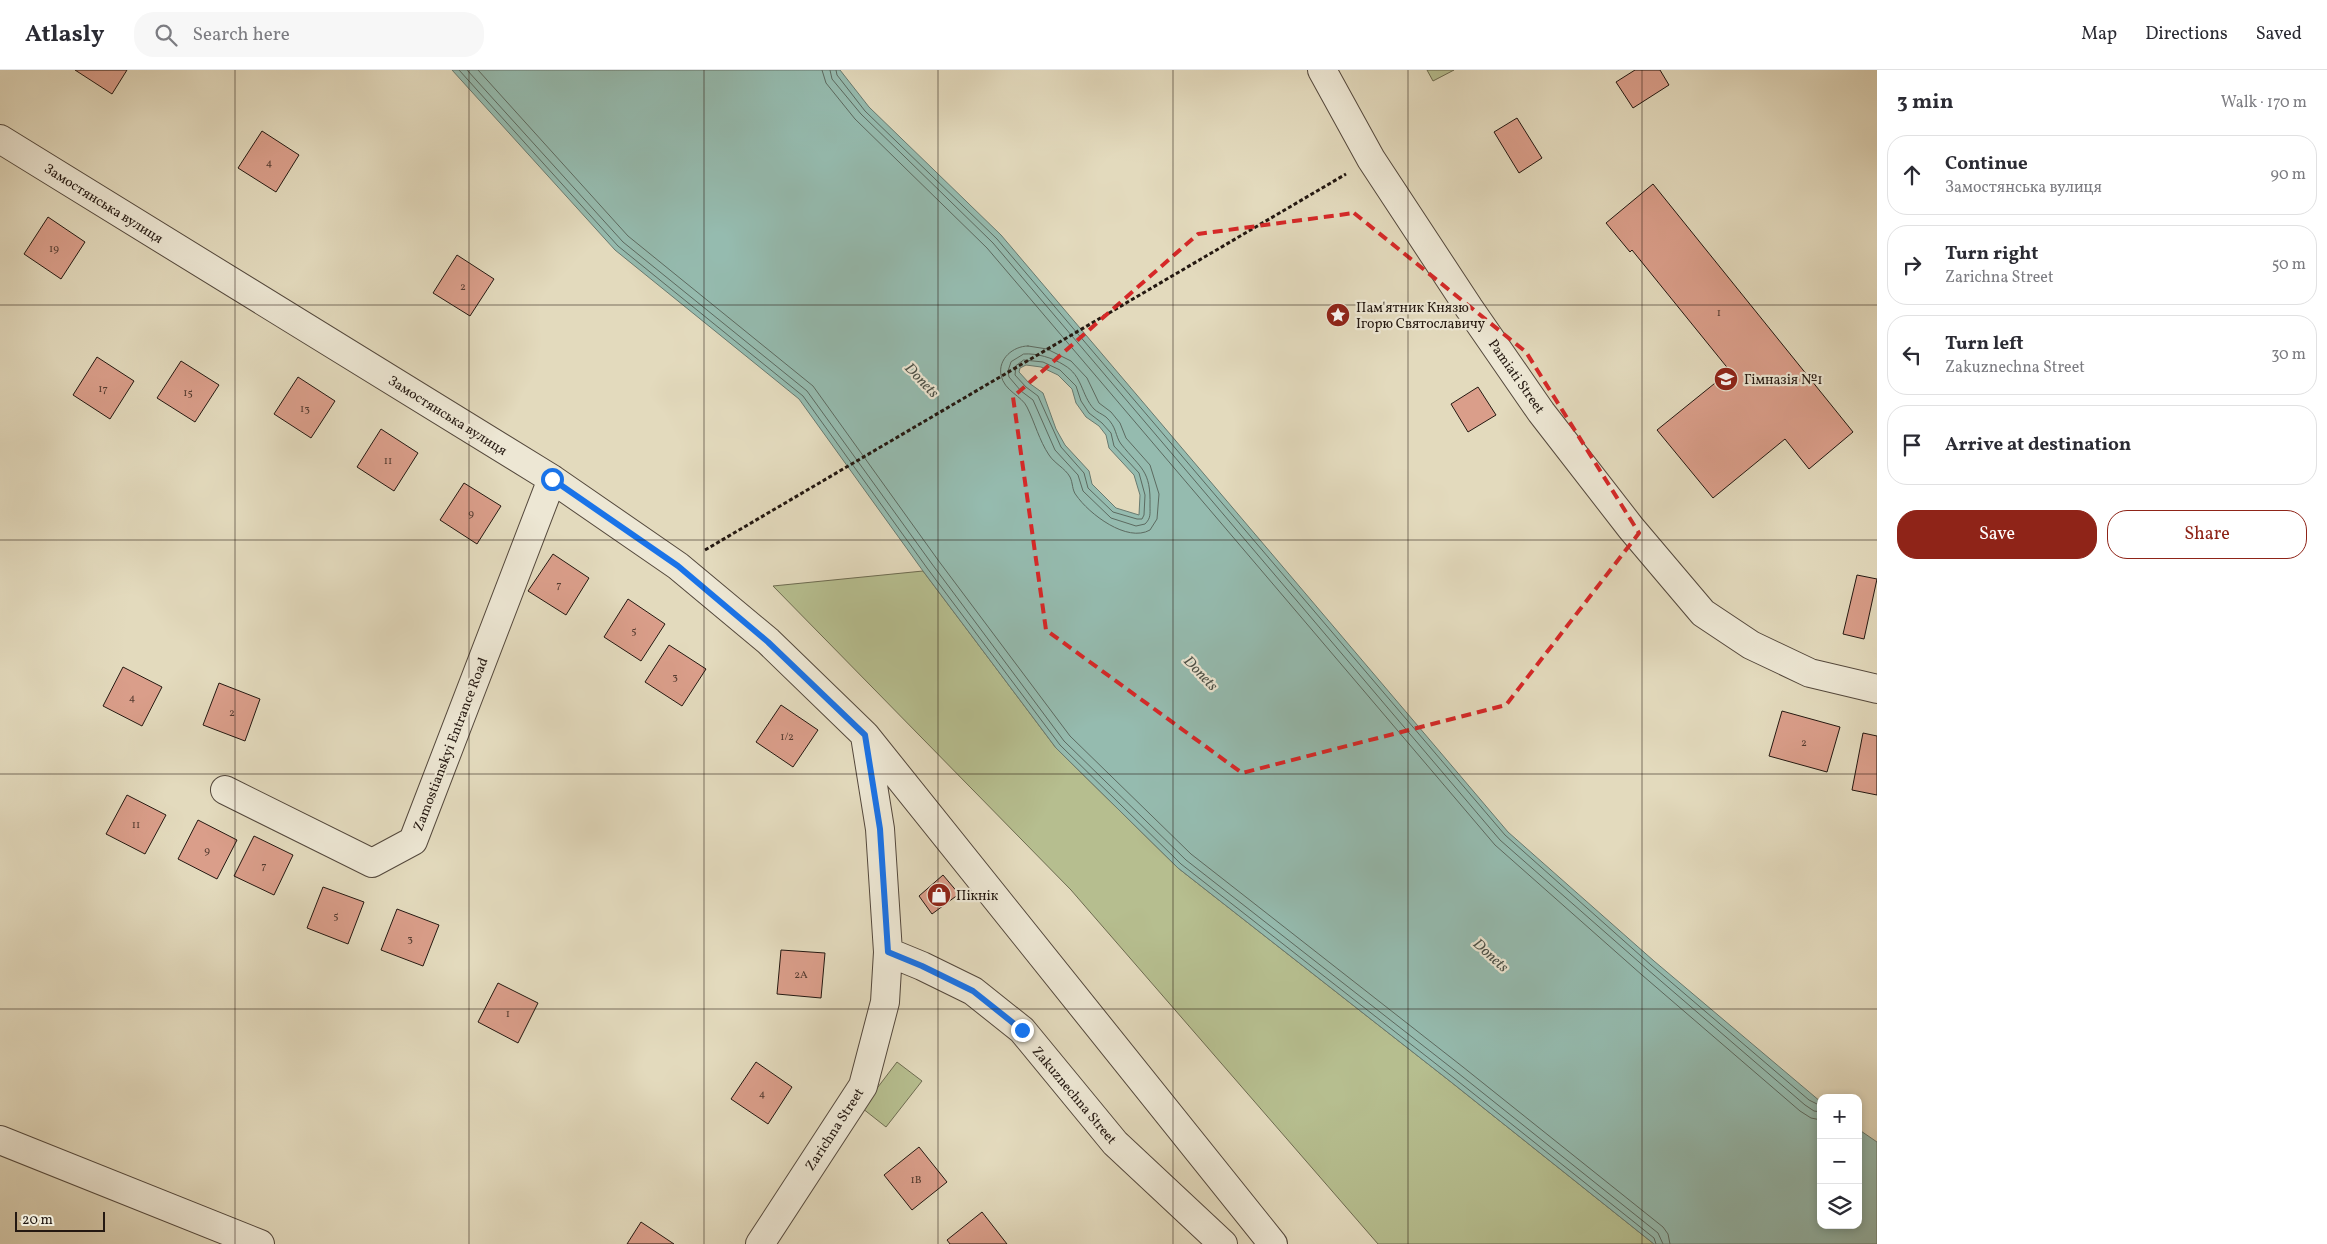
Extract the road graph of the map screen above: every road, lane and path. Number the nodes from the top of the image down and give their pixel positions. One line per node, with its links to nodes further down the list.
1 (1322, 70): 3 (street, Pamiati Street)
2 (0, 139): 4 (street, Замостянська вулиця)
3 (1371, 159): 5 (path); 6 (street, Pamiati Street)
4 (552, 479): 5 (street, Замостянська вулиця); 8 (street, Zamostianskyi Entrance Road)
5 (678, 566): 7 (street, Замостянська вулиця)
6 (1877, 689)
7 (865, 735): 9 (street, Zarichna Street); 14 (street, Замостянська вулиця)
8 (225, 790)
9 (888, 952): 12 (street, Zarichna Street); 13 (street, Zakuznechna Street)
10 (0, 1140): 11 (street)
11 (260, 1244)
12 (760, 1244)
13 (1223, 1244)
14 (1273, 1244)

